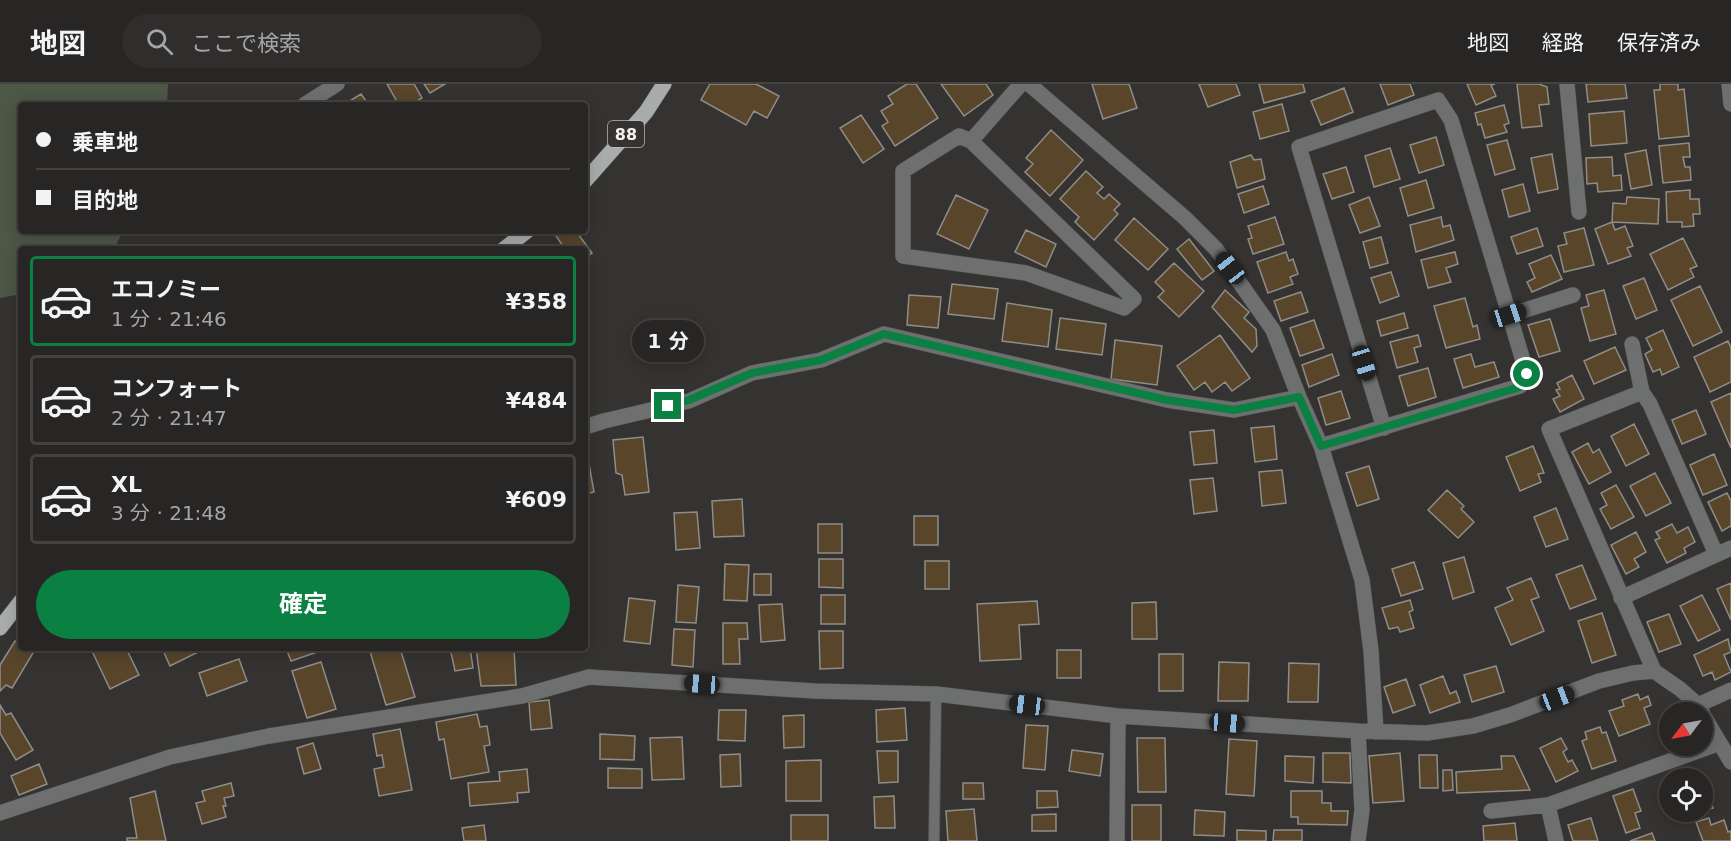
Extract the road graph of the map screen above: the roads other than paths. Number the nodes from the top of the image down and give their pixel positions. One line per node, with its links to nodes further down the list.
1 (337, 84): 7 (street)
2 (664, 84): 10 (main road, 88)
3 (1021, 84): 9 (street)
4 (1029, 84): 18 (street)
5 (1567, 84): 11 (street)
6 (1729, 84): 8 (street)
7 (309, 102)
8 (1731, 104)
9 (971, 141): 9 (street)
10 (588, 177)
11 (1579, 213)
12 (523, 234): 13 (main road)
13 (508, 246)
14 (1573, 295): 15 (street)
15 (1509, 315): 20 (street); 20 (street)
16 (1632, 344): 17 (street)
17 (1642, 392): 23 (street); 24 (street)
18 (1299, 397): 19 (street); 21 (street)
19 (588, 426)
20 (1384, 428): 21 (street)
21 (1321, 446): 35 (street)
22 (1731, 548): 23 (street)
23 (1716, 554): 24 (street)
24 (1621, 598): 27 (street)
25 (18, 605): 26 (main road)
26 (0, 628)
27 (1654, 671): 30 (street); 35 (street)
28 (1731, 690): 31 (street)
29 (936, 694): 32 (street); 40 (street); 41 (lane)
30 (1693, 702)
31 (1713, 702)
32 (1118, 716): 33 (street); 42 (street)
33 (1358, 731): 35 (street); 43 (street)
34 (1713, 731): 36 (street)
35 (1376, 732)
36 (1720, 743): 37 (street); 38 (street)
37 (1731, 762)
38 (1548, 805): 39 (street); 44 (street)
39 (1491, 811)
40 (0, 813)
41 (934, 841)
42 (1117, 841)
43 (1358, 841)
44 (1556, 841)

